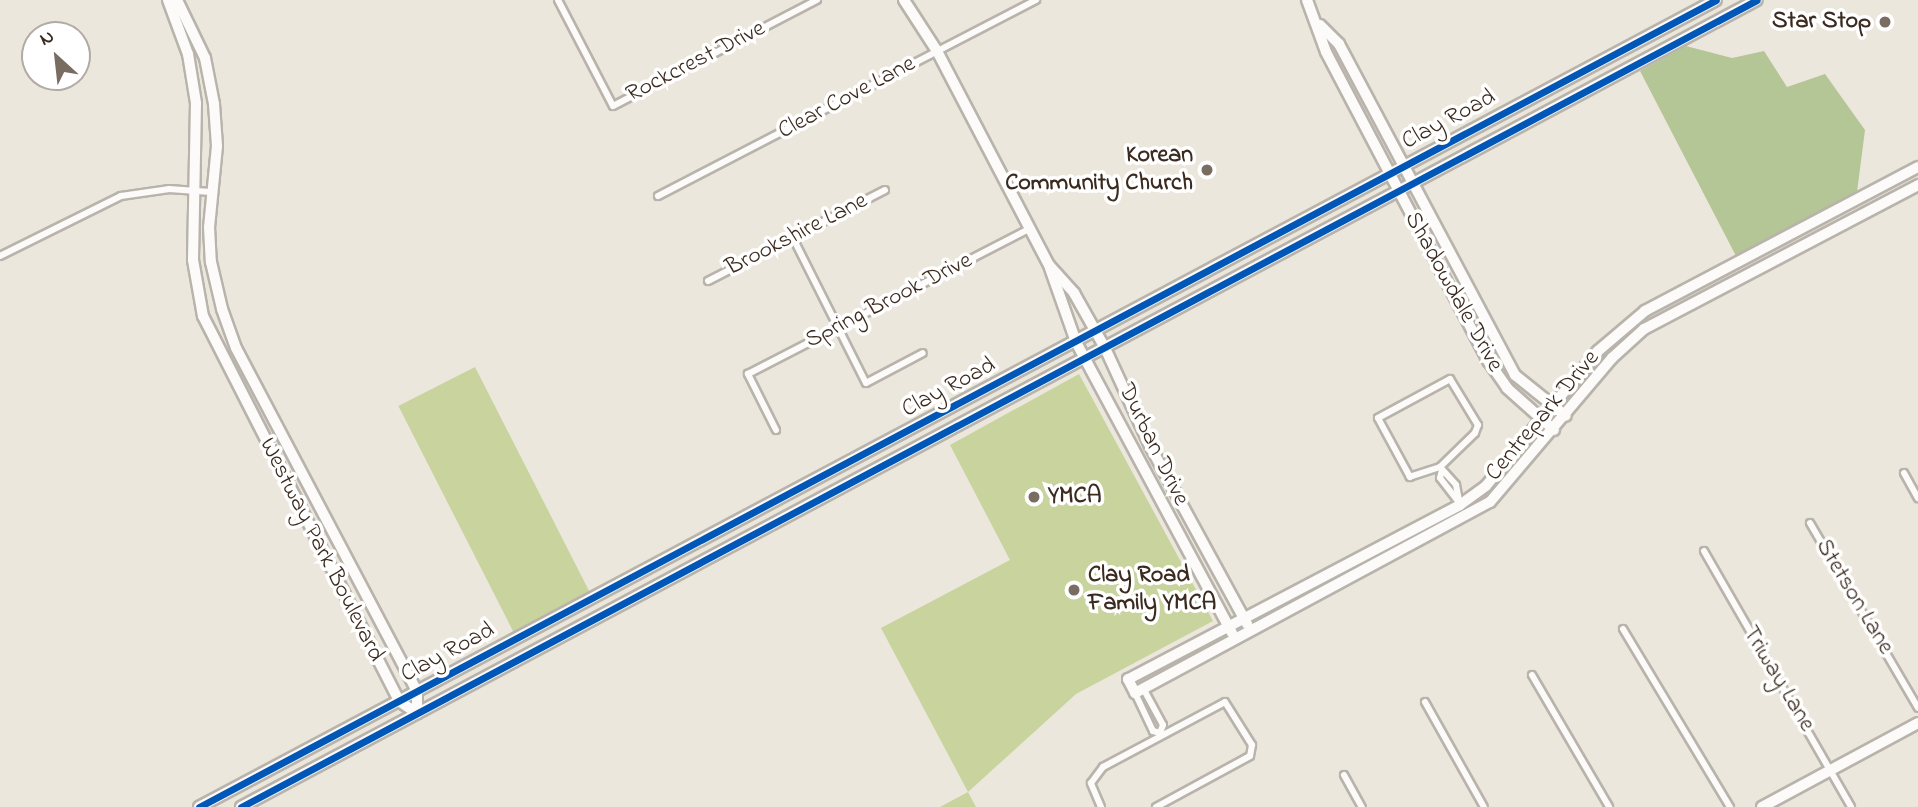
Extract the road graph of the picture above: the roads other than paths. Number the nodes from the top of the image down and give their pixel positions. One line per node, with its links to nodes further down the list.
1 (168, 0): 21 (street, Westway Park Boulevard)
2 (177, 0): 23 (street, Westway Park Boulevard)
3 (558, 0): 4 (street, Rockcrest Drive)
4 (817, 0)
5 (904, 0): 13 (street, Durban Drive)
6 (1036, 0): 13 (street, Clear Cove Lane)
7 (1307, 0): 12 (street, Shadowdale Drive)
8 (1716, 0): 10 (main road, Clay Road)
9 (1757, 0): 11 (main road, Clay Road)
10 (1705, 6): 11 (main road); 14 (main road, Clay Road)
11 (1715, 22): 15 (main road, Clay Road)
12 (1320, 25): 16 (street, Shadowdale Drive); 18 (street, Shadowdale Drive)
13 (937, 51): 25 (street, Clear Cove Lane); 27 (street, Durban Drive)
14 (1575, 75): 15 (main road); 16 (main road, Clay Road)
15 (1585, 92): 19 (main road, Clay Road)
16 (1404, 166): 18 (main road, Clay Road); 19 (street, Shadowdale Drive)
17 (1918, 167): 26 (street, Centrepark Drive)
18 (1389, 174): 24 (street, Shadowdale Drive); 33 (main road, Clay Road)
19 (1413, 183): 24 (main road, Clay Road); 37 (street, Shadowdale Drive)
20 (1918, 185): 28 (street, Centrepark Drive)
21 (194, 189): 23 (street); 30 (street); 77 (street, Westway Park Boulevard)
22 (886, 190): 29 (street, Brookshire Lane)
23 (211, 192): 75 (street, Westway Park Boulevard)
24 (1398, 192): 36 (main road, Clay Road); 38 (street, Shadowdale Drive)
25 (658, 196)
26 (1823, 217): 28 (street); 32 (street, Centrepark Drive)
27 (1031, 228): 31 (street, Durban Drive); 40 (street, Spring Brook Drive)
28 (1831, 231): 35 (street, Centrepark Drive)
29 (793, 238): 34 (street, Brookshire Lane); 40 (street)
30 (0, 256)
31 (1049, 265): 41 (street, Durban Drive); 43 (street, Durban Drive)
32 (1723, 270): 35 (street); 39 (street, Centrepark Drive)
33 (1203, 274): 36 (main road); 41 (main road, Clay Road)
34 (708, 281)
35 (1731, 284): 42 (street, Centrepark Drive)
36 (1211, 291): 44 (main road, Clay Road)
37 (1479, 311): 38 (street); 48 (street, Shadowdale Drive)
38 (1465, 318): 50 (street, Shadowdale Drive)
39 (1629, 323): 42 (street); 48 (street, Centrepark Drive)
40 (837, 327): 45 (street); 52 (street, Spring Brook Drive)
41 (1096, 332): 43 (main road, Clay Road); 44 (street, Durban Drive)
42 (1638, 335): 49 (street, Centrepark Drive)
43 (1076, 342): 46 (street, Durban Drive); 47 (main road, Clay Road)
44 (1105, 348): 46 (main road, Clay Road); 69 (street, Durban Drive)
45 (923, 353)
46 (1084, 358): 51 (main road, Clay Road); 70 (street, Durban Drive)
47 (953, 407): 51 (main road); 56 (main road, Clay Road)
48 (1552, 407): 49 (street, Shadowdale Drive); 50 (street, Centrepark Drive)
49 (1566, 416): 53 (street, Centrepark Drive)
50 (1543, 420): 53 (street, Shadowdale Drive); 59 (street, Centrepark Drive)
51 (961, 424): 57 (main road, Clay Road)
52 (776, 430)
53 (1554, 430): 60 (street, Centrepark Drive)
54 (1441, 469): 54 (street); 59 (street)
55 (1904, 473): 58 (street)
56 (827, 474): 57 (main road); 62 (main road, Clay Road)
57 (836, 491): 64 (main road, Clay Road)
58 (1918, 498)
59 (1459, 503): 60 (street); 65 (street, Centrepark Drive)
60 (1468, 515): 66 (street, Centrepark Drive)
61 (1810, 523): 79 (street, Stetson Lane)
62 (709, 536): 64 (main road); 67 (main road, Clay Road)
63 (1704, 551): 85 (street, Triway Lane)
64 (720, 553): 68 (main road, Clay Road)
65 (1350, 562): 66 (street); 69 (street, Centrepark Drive)
66 (1356, 574): 72 (street, Centrepark Drive)
67 (604, 592): 68 (main road); 75 (main road, Clay Road)
68 (613, 609): 81 (main road, Clay Road)
69 (1244, 618): 70 (street, Centrepark Drive); 72 (street, Durban Drive)
70 (1228, 627): 73 (street, Durban Drive); 76 (street, Centrepark Drive)
71 (1623, 629): 96 (street)
72 (1251, 630): 73 (street, Centrepark Drive)
73 (1235, 638): 76 (street, Centrepark Drive)
74 (1532, 674): 95 (street)
75 (417, 691): 77 (main road, Clay Road); 81 (street, Westway Park Boulevard)
76 (1139, 691): 80 (street); 82 (street)
77 (399, 701): 81 (street, Westway Park Boulevard); 86 (main road, Clay Road)
78 (1425, 702): 94 (street)
79 (1918, 708)
80 (1155, 710): 82 (street); 84 (street)
81 (417, 713): 88 (main road, Clay Road)
82 (1146, 716): 84 (street)
83 (1918, 723): 85 (street)
84 (1160, 733): 91 (street); 92 (street)
85 (1831, 770): 97 (street); 98 (street, Triway Lane)
86 (269, 771): 88 (main road); 89 (main road, Clay Road)
87 (1344, 775): 93 (street)
88 (278, 788): 90 (main road, Clay Road)
89 (199, 807)
90 (241, 807)
91 (1101, 807)
92 (1156, 807)
93 (1362, 807)
94 (1484, 807)
95 (1609, 807)
96 (1730, 807)
97 (1762, 807)
98 (1851, 807)

